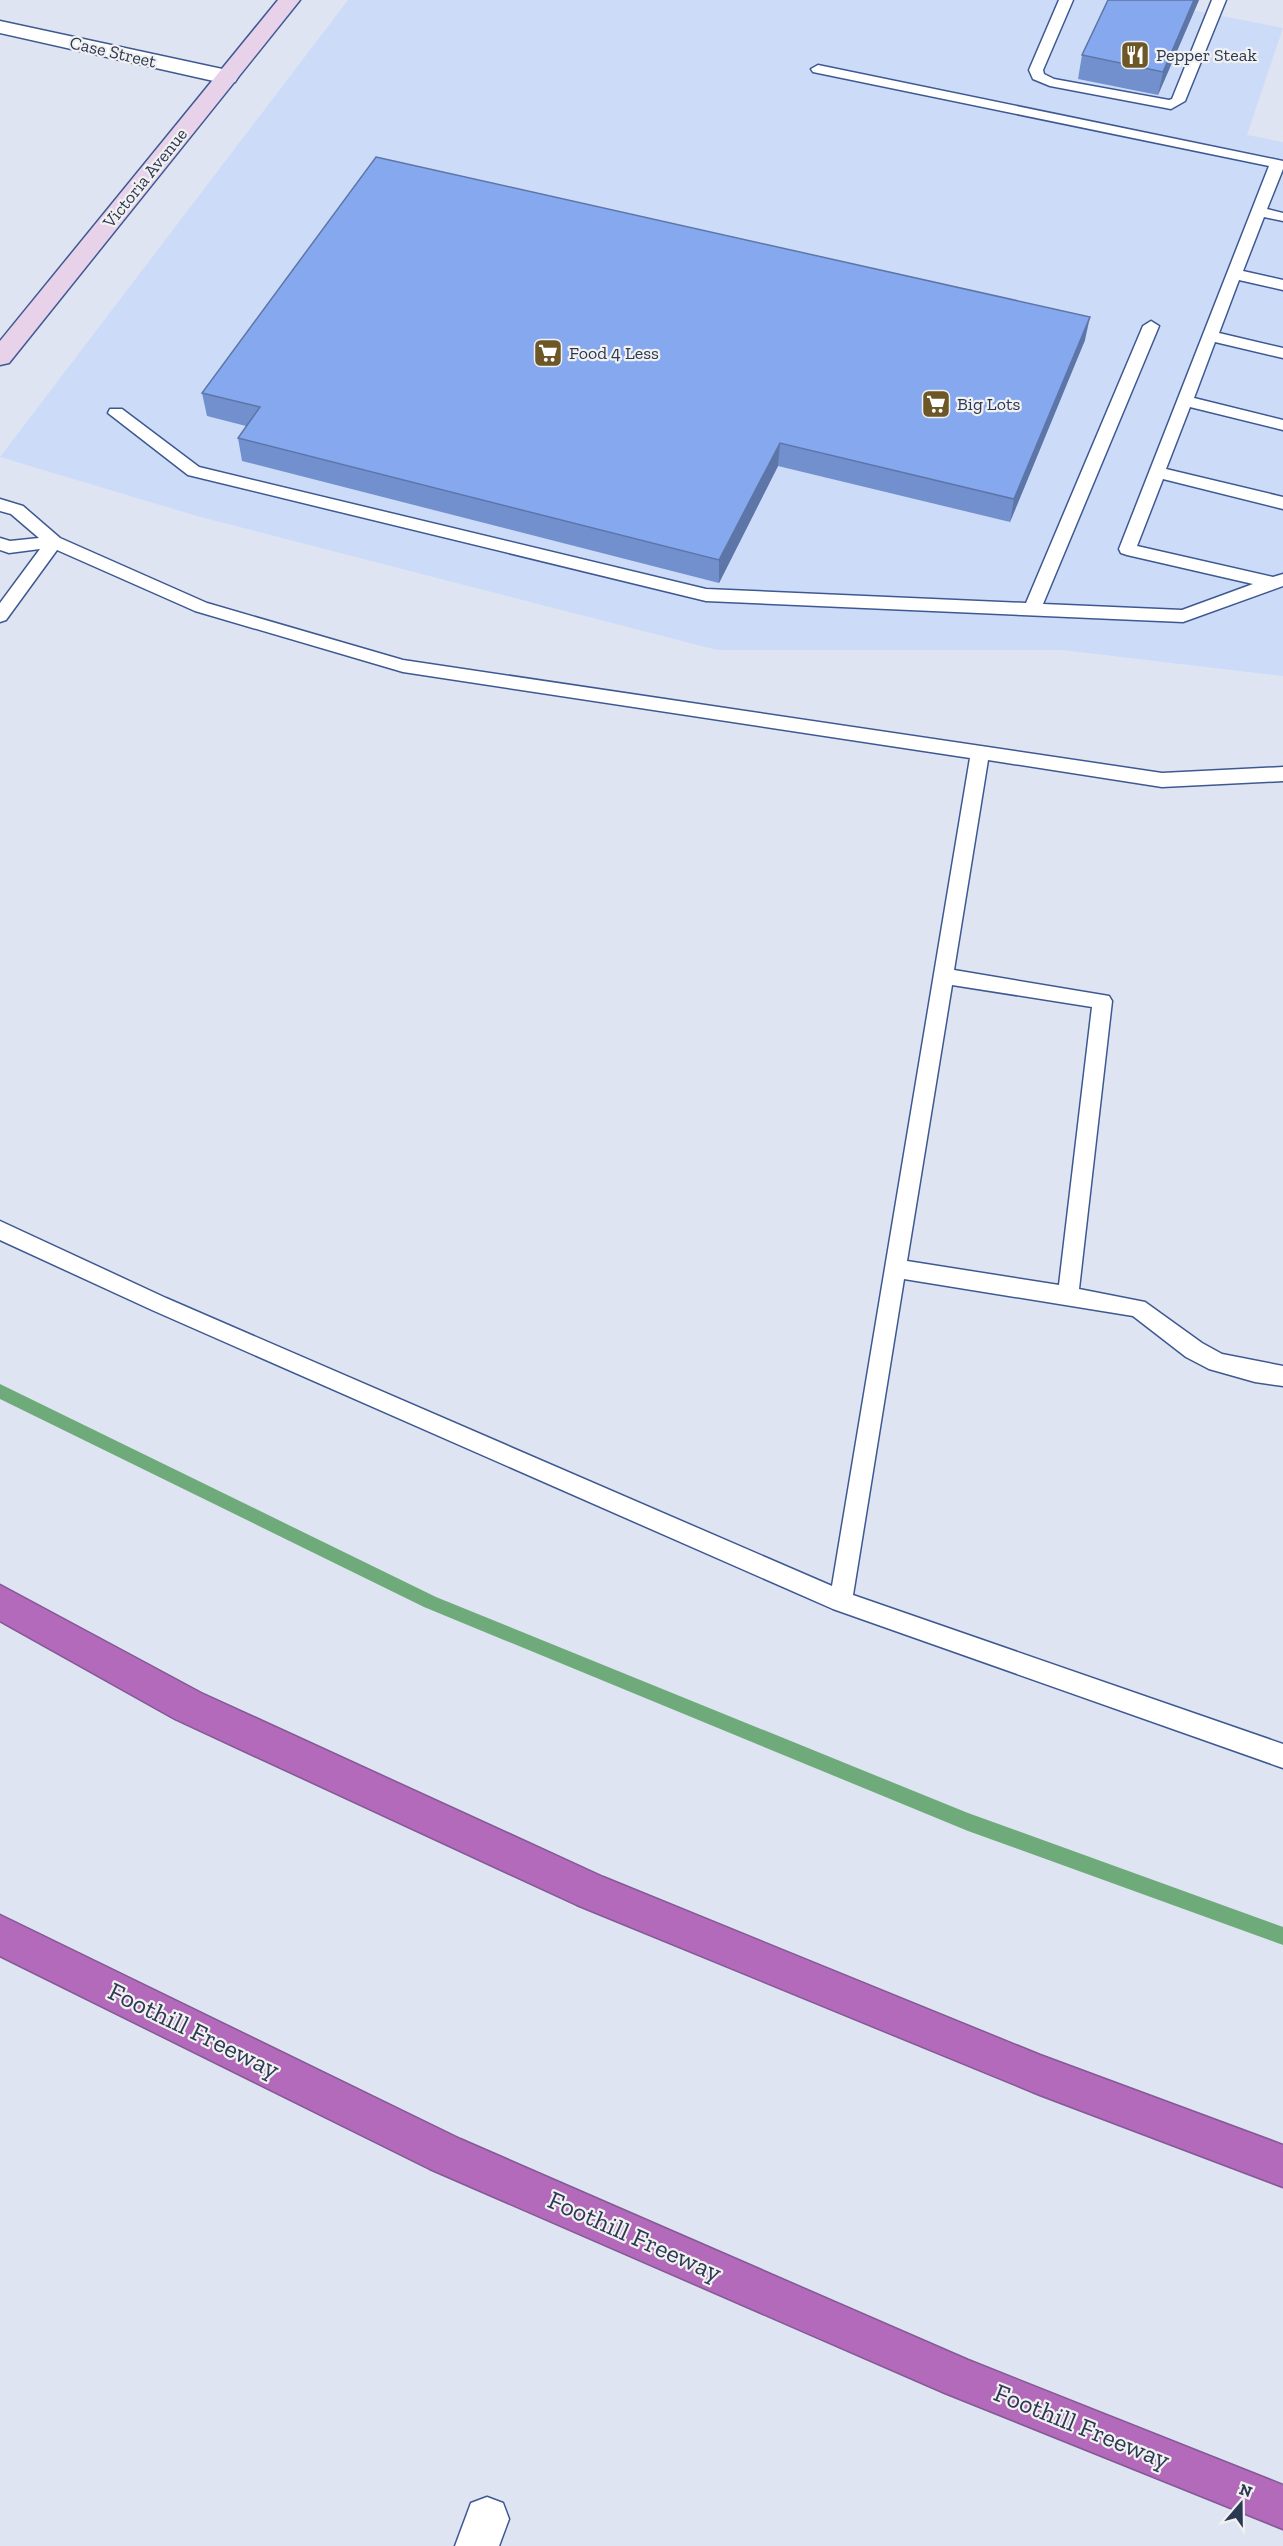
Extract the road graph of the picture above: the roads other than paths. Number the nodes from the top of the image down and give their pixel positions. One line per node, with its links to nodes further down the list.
1 (289, 0): 7 (main road, Victoria Avenue)
2 (1066, 0): 3 (lane)
3 (1218, 2): 6 (lane)
4 (0, 27): 7 (street, Case Street)
5 (818, 69): 8 (lane)
6 (1090, 73)
7 (227, 77): 16 (main road, Victoria Avenue)
8 (1280, 165): 9 (lane)
9 (1259, 212): 10 (lane); 11 (lane)
10 (1283, 217)
11 (1234, 274): 12 (lane); 14 (lane)
12 (1283, 285)
13 (1150, 326): 26 (lane)
14 (1210, 336): 15 (lane); 17 (lane)
15 (1283, 353)
16 (0, 357)
17 (1185, 401): 19 (lane); 20 (lane)
18 (116, 413): 26 (lane)
19 (1283, 424)
20 (1157, 472): 21 (lane); 25 (lane)
21 (1283, 502)
22 (0, 505): 23 (lane)
23 (54, 542): 24 (lane); 27 (lane); 28 (lane)
24 (0, 544)
25 (1278, 582): 26 (lane)
26 (1032, 609)
27 (0, 616)
28 (980, 753): 29 (lane); 30 (lane)
29 (1283, 774)
30 (943, 976): 32 (lane); 33 (lane)
31 (0, 1230): 35 (lane)
32 (896, 1268): 33 (lane); 35 (lane)
33 (1068, 1296): 34 (lane)
34 (1283, 1376)
35 (841, 1601): 37 (lane)
36 (0, 1602): 39 (highway)
37 (1283, 1756)
38 (0, 1935): 40 (highway, Foothill Freeway)
39 (1283, 2166)
40 (1283, 2506)

